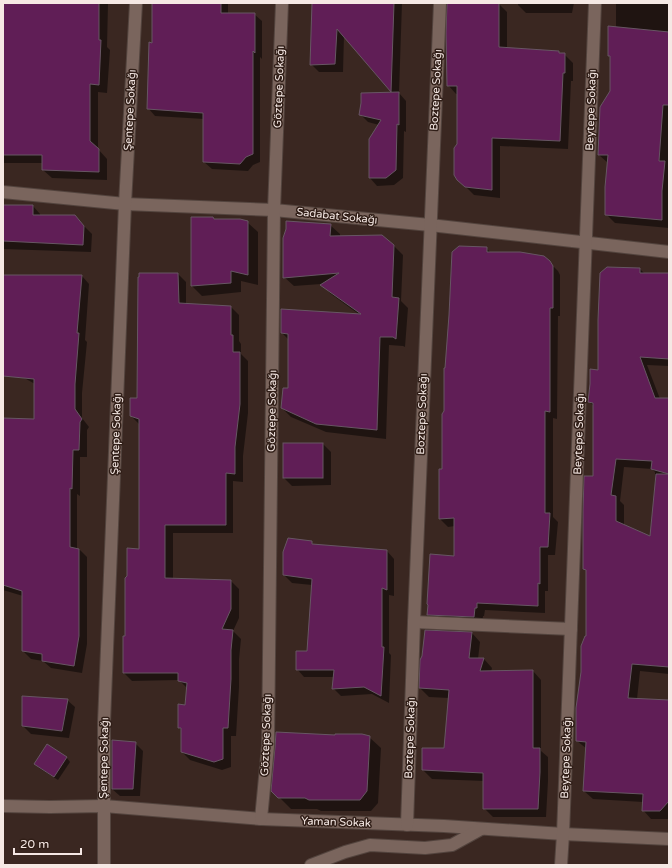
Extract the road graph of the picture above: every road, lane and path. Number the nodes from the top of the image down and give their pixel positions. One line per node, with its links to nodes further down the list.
1 (136, 3): 6 (street, Şentepe Sokağı)
2 (282, 3): 7 (street, Göztepe Sokağı)
3 (440, 3): 8 (street, Boztepe Sokağı)
4 (596, 3): 9 (street, Beytepe Sokağı)
5 (3, 192): 6 (street, Sadabat Sokağı)
6 (124, 204): 7 (street, Sadabat Sokağı); 14 (street, Şentepe Sokağı)
7 (274, 210): 8 (street, Sadabat Sokağı); 15 (street, Göztepe Sokağı)
8 (430, 225): 9 (street, Sadabat Sokağı); 11 (street, Boztepe Sokağı)
9 (586, 243): 10 (street, Sadabat Sokağı); 12 (street, Beytepe Sokağı)
10 (669, 252)
11 (414, 622): 12 (street); 16 (street, Boztepe Sokağı)
12 (571, 630): 18 (street, Beytepe Sokağı)
13 (3, 806): 14 (street, Yaman Sokak)
14 (104, 806): 15 (street, Yaman Sokak); 20 (street, Şentepe Sokağı)
15 (261, 819): 16 (street, Yaman Sokak)
16 (407, 825): 17 (street, Yaman Sokak)
17 (481, 829): 18 (street, Yaman Sokak); 21 (street)
18 (563, 834): 19 (street, Yaman Sokak); 22 (street, Beytepe Sokağı)
19 (669, 839)
20 (104, 865)
21 (311, 865)
22 (561, 865)

